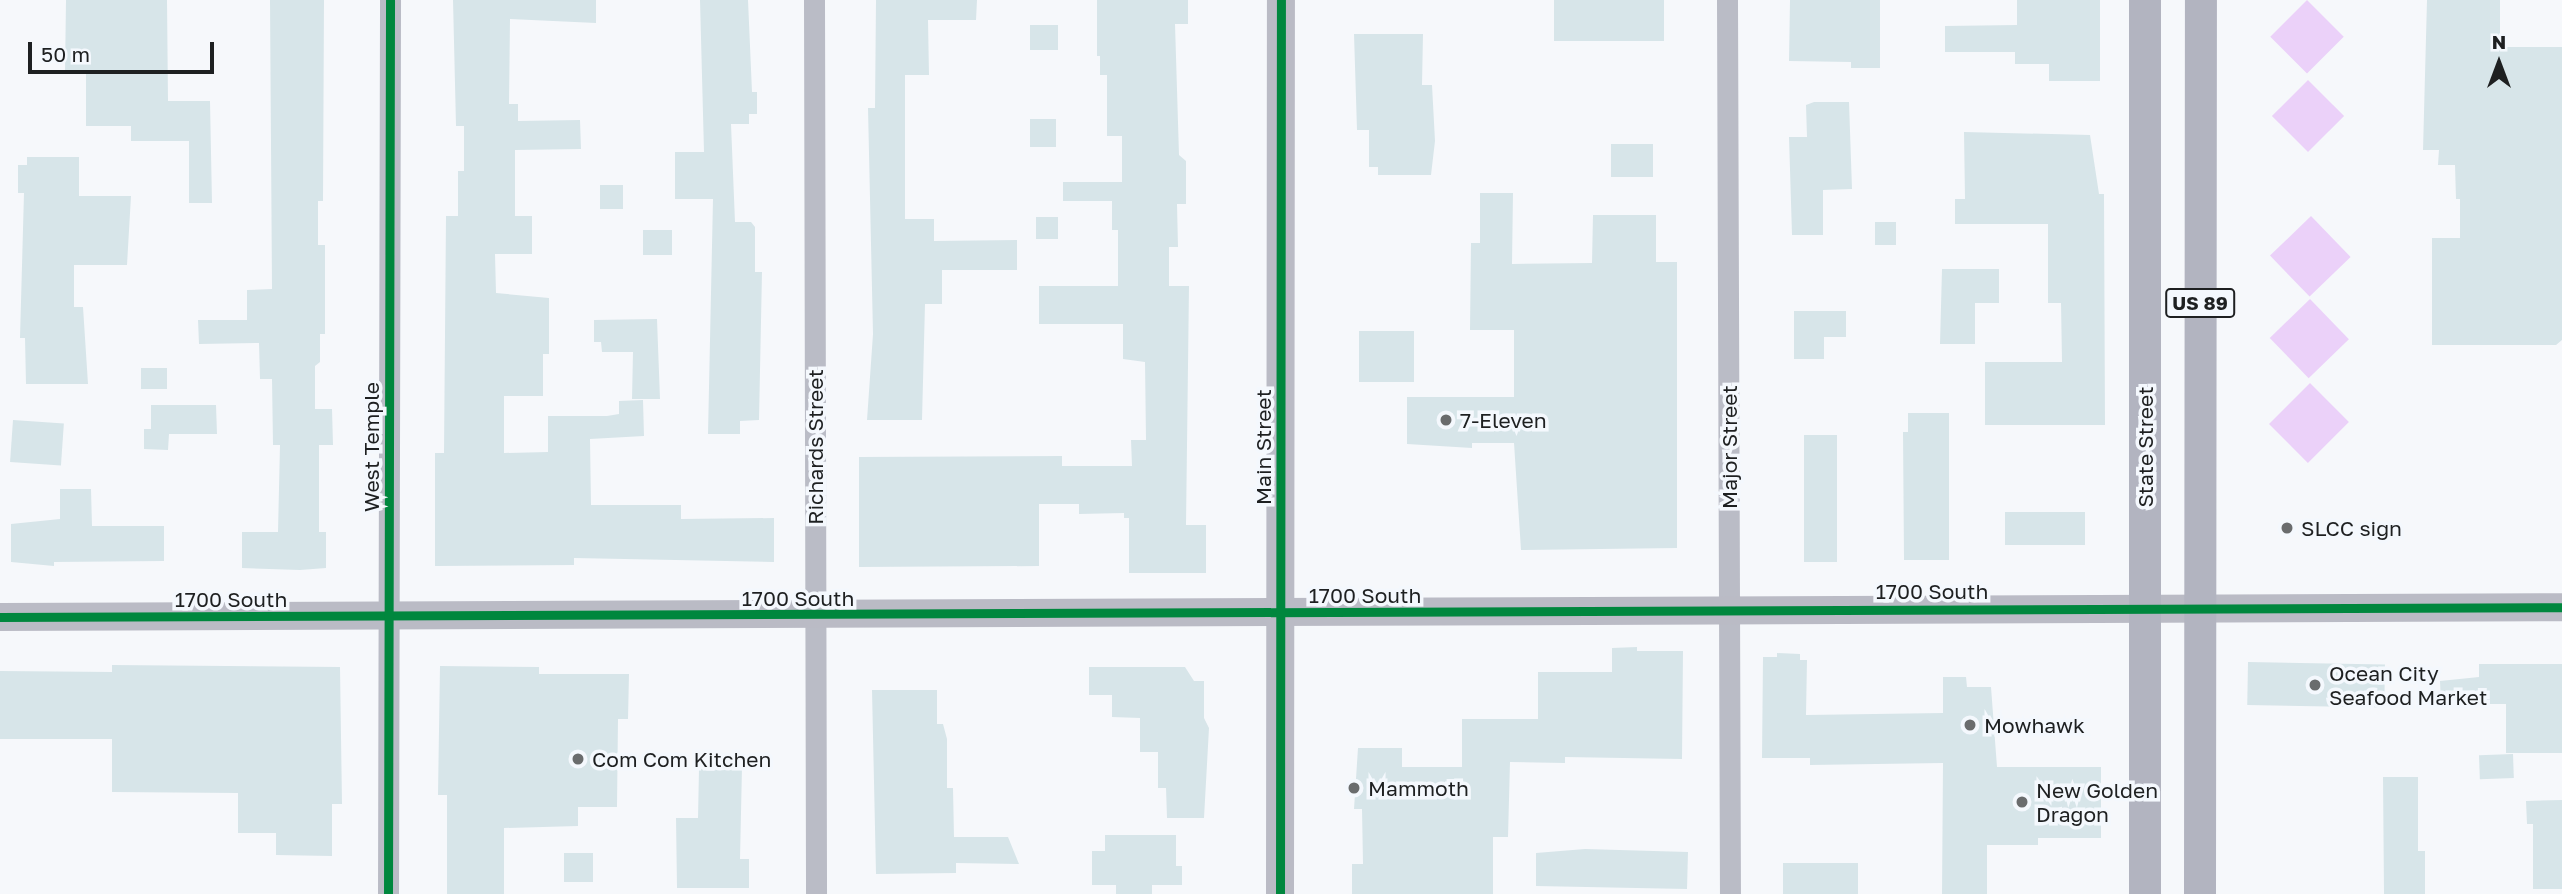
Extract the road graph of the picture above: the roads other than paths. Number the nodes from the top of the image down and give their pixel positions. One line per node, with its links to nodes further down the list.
1 (390, 0): 13 (street, West Temple)
2 (814, 0): 12 (street, Richards Street)
3 (1282, 0): 11 (street, Main Street)
4 (1727, 0): 10 (street, Major Street)
5 (2146, 0): 8 (main road, State Street / US 89)
6 (2201, 0): 7 (main road, US 89)
7 (2201, 606): 8 (street, 1700 South); 9 (street, 1700 South); 20 (main road, US 89)
8 (2146, 607): 10 (street, 1700 South); 19 (main road, State Street / US 89)
9 (2562, 607)
10 (1729, 610): 11 (street, 1700 South); 18 (street, Major Street)
11 (1280, 613): 12 (street, 1700 South); 17 (street, Main Street)
12 (816, 615): 13 (street, 1700 South); 16 (street, Richards Street)
13 (388, 616): 14 (street, 1700 South); 15 (street, West Temple)
14 (0, 617)
15 (388, 894)
16 (816, 894)
17 (1280, 894)
18 (1730, 894)
19 (2145, 894)
20 (2200, 894)

